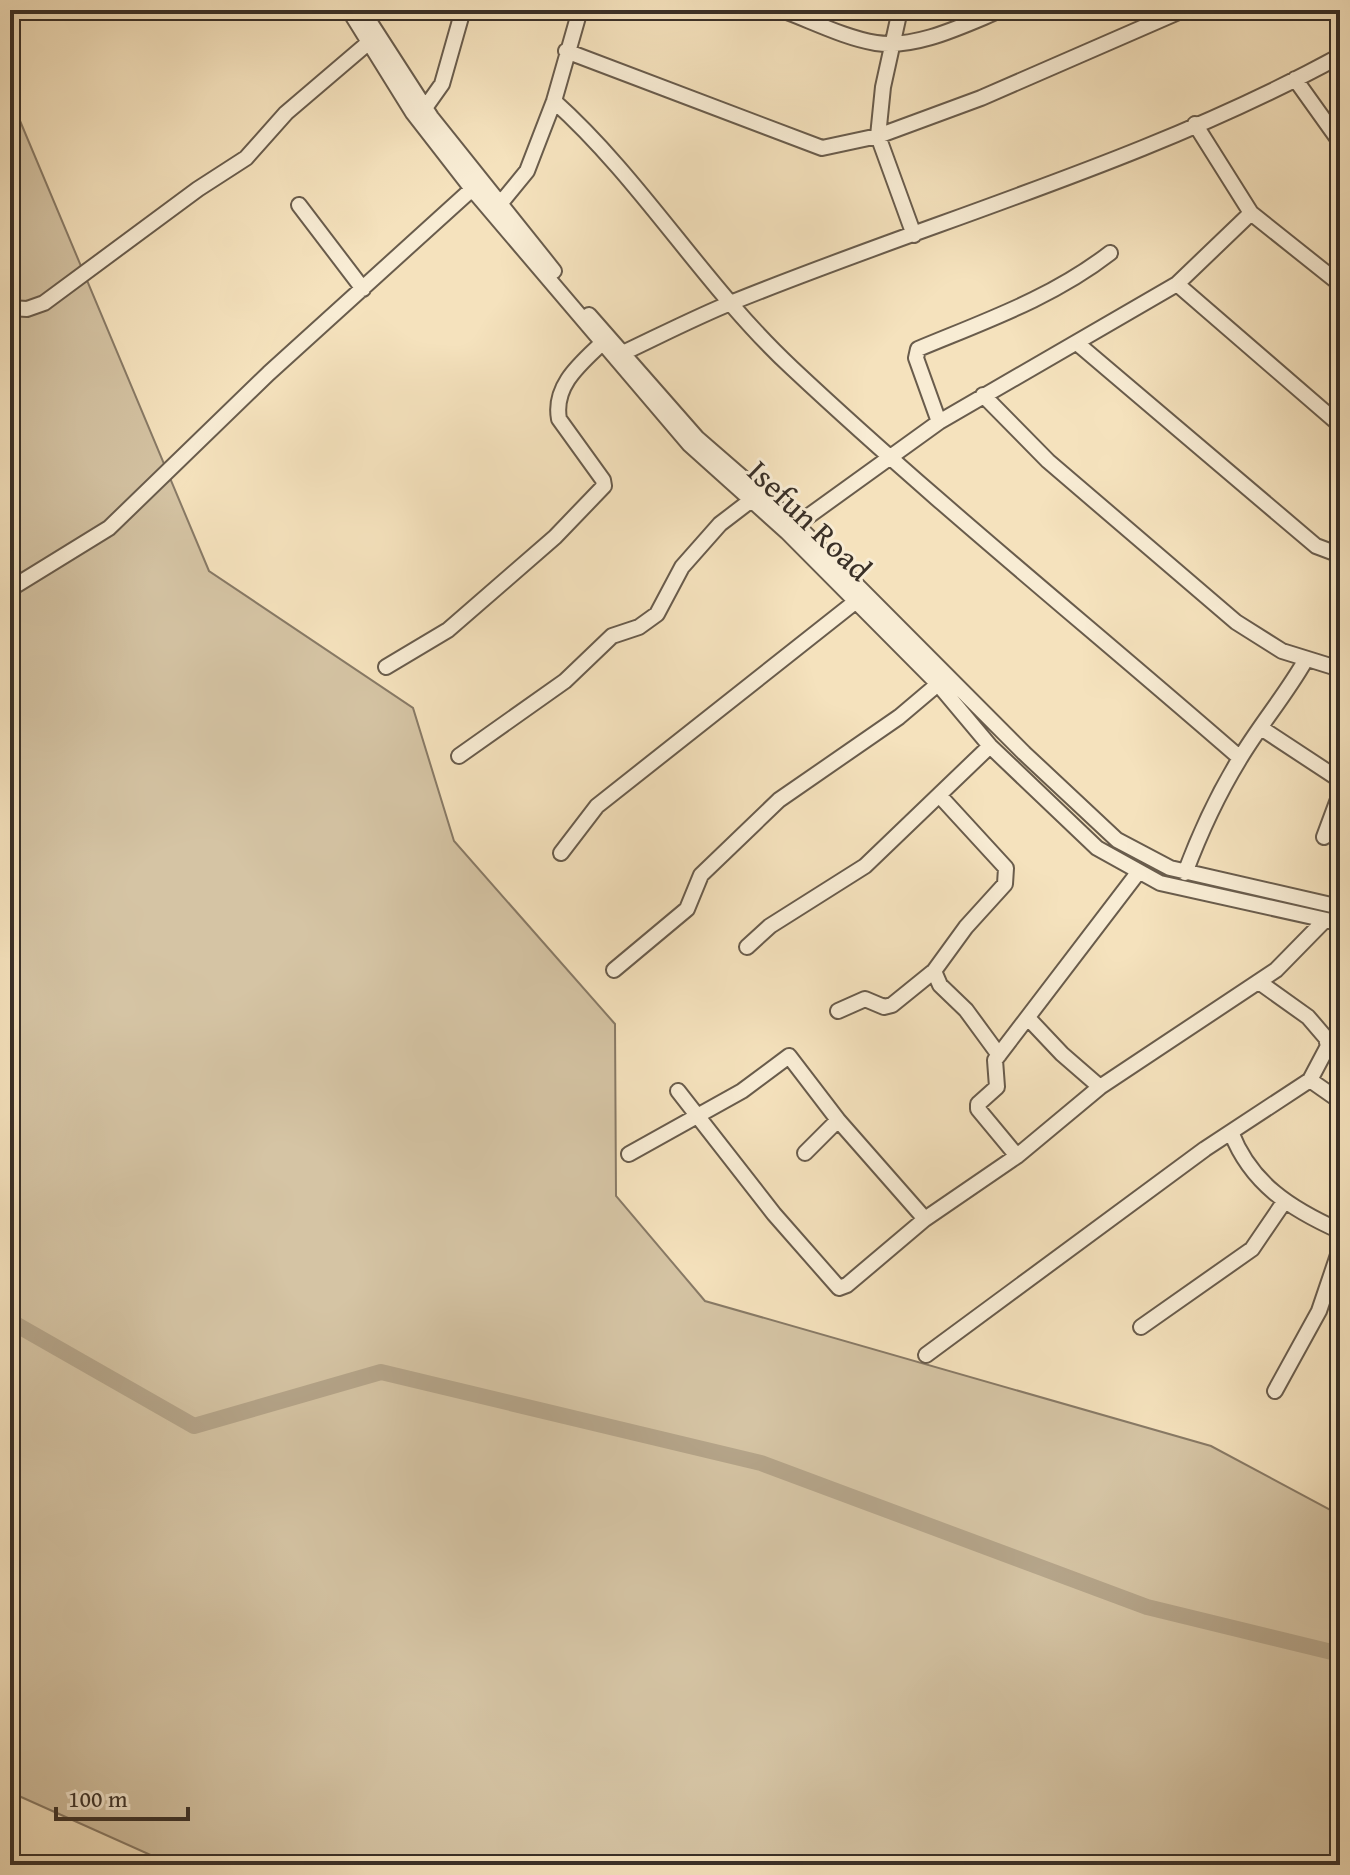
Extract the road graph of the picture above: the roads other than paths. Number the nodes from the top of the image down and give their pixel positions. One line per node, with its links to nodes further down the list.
1 (349, 10): 9 (street, Isefun Road)
2 (362, 10): 15 (street, Isefun Road)
3 (463, 10): 15 (street)
4 (580, 10): 11 (street)
5 (782, 10): 10 (street)
6 (900, 10): 10 (street)
7 (1001, 10): 10 (street)
8 (1183, 10): 17 (street)
9 (368, 43): 19 (street, Isefun Road); 29 (street)
10 (894, 44): 17 (street)
11 (566, 51): 14 (street); 17 (street)
12 (1340, 56): 13 (street)
13 (1295, 79): 16 (street); 18 (street)
14 (554, 101): 20 (street); 28 (street)
15 (425, 108): 20 (street, Isefun Road)
16 (1195, 124): 22 (street); 23 (street)
17 (878, 136): 23 (street)
18 (1340, 142)
19 (472, 189): 27 (street); 30 (street, Isefun Road)
20 (500, 204): 32 (street, Isefun Road)
21 (299, 205): 27 (street)
22 (1251, 213): 25 (street); 26 (street)
23 (914, 235): 28 (street)
24 (1110, 253): 34 (street)
25 (1177, 284): 31 (street); 35 (street)
26 (1340, 284)
27 (363, 289): 40 (street)
28 (730, 303): 32 (street); 36 (street)
29 (10, 308)
30 (601, 344): 37 (street, Isefun Road); 43 (street)
31 (1078, 344): 33 (street); 39 (street)
32 (623, 353): 38 (street, Isefun Road)
33 (983, 395): 34 (street); 42 (street)
34 (939, 422): 36 (street)
35 (1340, 425)
36 (892, 459): 38 (street); 49 (street)
37 (750, 501): 38 (street, Isefun Road); 48 (street)
38 (792, 528): 41 (street, Isefun Road); 55 (street, Isefun Road)
39 (1340, 555)
40 (10, 589)
41 (855, 602): 45 (street, Isefun Road); 54 (street)
42 (1305, 661): 44 (street); 46 (street)
43 (386, 667)
44 (1340, 669)
45 (938, 684): 47 (street, Isefun Road); 60 (street)
46 (1261, 728): 49 (street); 50 (street)
47 (990, 746): 52 (street); 56 (street, Isefun Road)
48 (459, 756)
49 (1240, 758): 55 (street)
50 (1340, 780)
51 (1340, 794): 53 (street)
52 (939, 795): 59 (street); 62 (street)
53 (1324, 837)
54 (561, 853)
55 (1185, 873): 57 (street, Isefun Road)
56 (1137, 874): 58 (street, Isefun Road); 66 (street)
57 (1340, 907)
58 (1333, 922): 61 (street)
59 (747, 947)
60 (614, 970)
61 (1276, 970): 63 (street); 64 (street)
62 (934, 971): 65 (street); 67 (street)
63 (1259, 982): 64 (street); 69 (street)
64 (1273, 989): 68 (street)
65 (838, 1011)
66 (1028, 1018): 67 (street); 69 (street)
67 (999, 1055): 77 (street)
68 (1310, 1080): 71 (street); 74 (street)
69 (1100, 1087): 77 (street)
70 (678, 1091): 72 (street)
71 (1340, 1101)
72 (696, 1118): 73 (street); 76 (street); 79 (street)
73 (838, 1120): 75 (street); 79 (street)
74 (1231, 1132): 78 (street); 83 (street)
75 (805, 1153)
76 (629, 1154)
77 (1017, 1156): 79 (street)
78 (1284, 1202): 80 (street); 82 (street)
79 (925, 1219)
80 (1340, 1231)
81 (1340, 1249): 84 (street)
82 (1141, 1327)
83 (926, 1355)
84 (1275, 1391)

